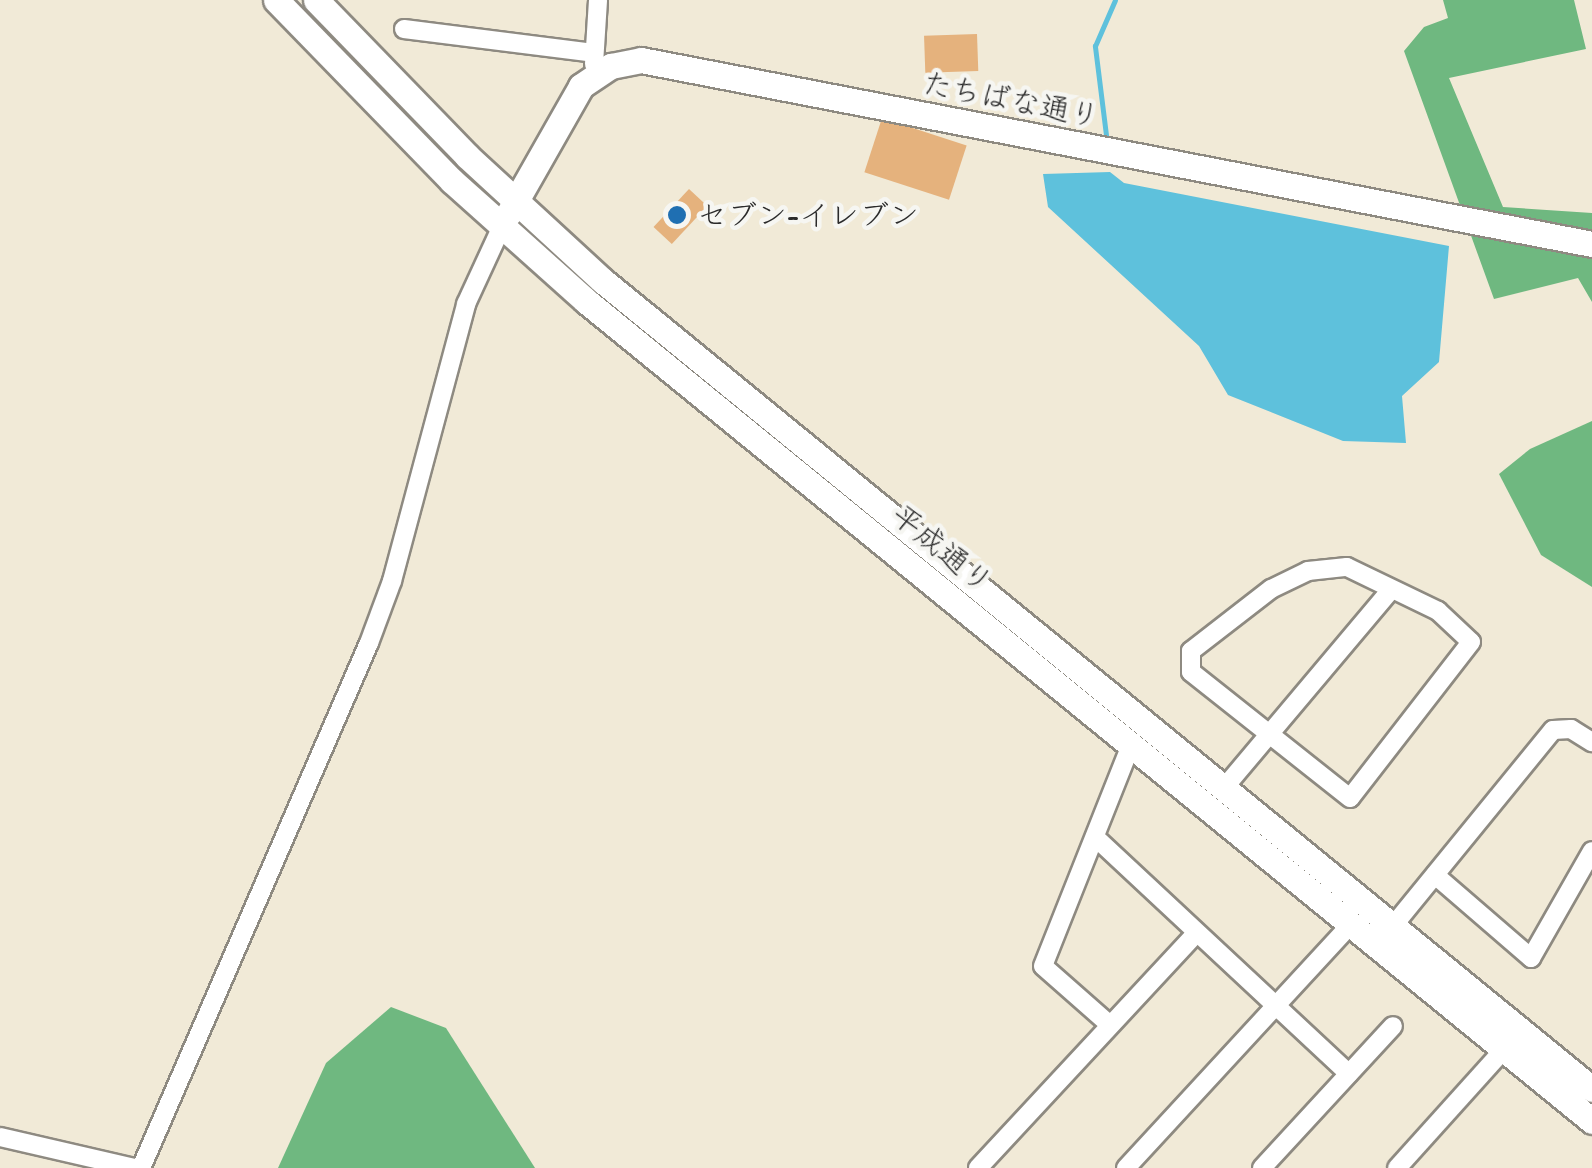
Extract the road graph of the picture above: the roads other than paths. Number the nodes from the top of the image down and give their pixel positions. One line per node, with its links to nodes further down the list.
1 (276, 0): 7 (street, 平成通り)
2 (316, 0): 6 (street, 平成通り)
3 (598, 0): 5 (street)
4 (404, 30): 5 (street)
5 (594, 64): 6 (street); 8 (street, たちばな通り)
6 (516, 201): 7 (street); 13 (street, 平成通り)
7 (502, 226): 12 (street, 平成通り); 28 (street)
8 (1592, 244)
9 (1392, 590): 10 (street); 10 (street); 10 (street)
10 (1270, 734): 13 (street)
11 (1592, 742): 16 (street)
12 (1132, 745): 14 (street); 17 (street, 平成通り)
13 (1224, 788): 18 (street, 平成通り)
14 (1094, 837): 19 (street); 21 (street)
15 (1592, 852): 16 (street)
16 (1435, 874): 18 (street)
17 (1351, 924): 20 (street); 23 (street, 平成通り)
18 (1392, 926): 25 (street, 平成通り)
19 (1196, 932): 20 (street); 21 (street)
20 (1275, 1007): 24 (street); 30 (street)
21 (1110, 1024): 29 (street)
22 (1394, 1026): 24 (street)
23 (1504, 1049): 26 (street, 平成通り); 32 (street)
24 (1349, 1074): 31 (street)
25 (1592, 1089)
26 (1592, 1121)
27 (0, 1137): 28 (street)
28 (138, 1168)
29 (978, 1168)
30 (1126, 1168)
31 (1262, 1168)
32 (1397, 1168)

